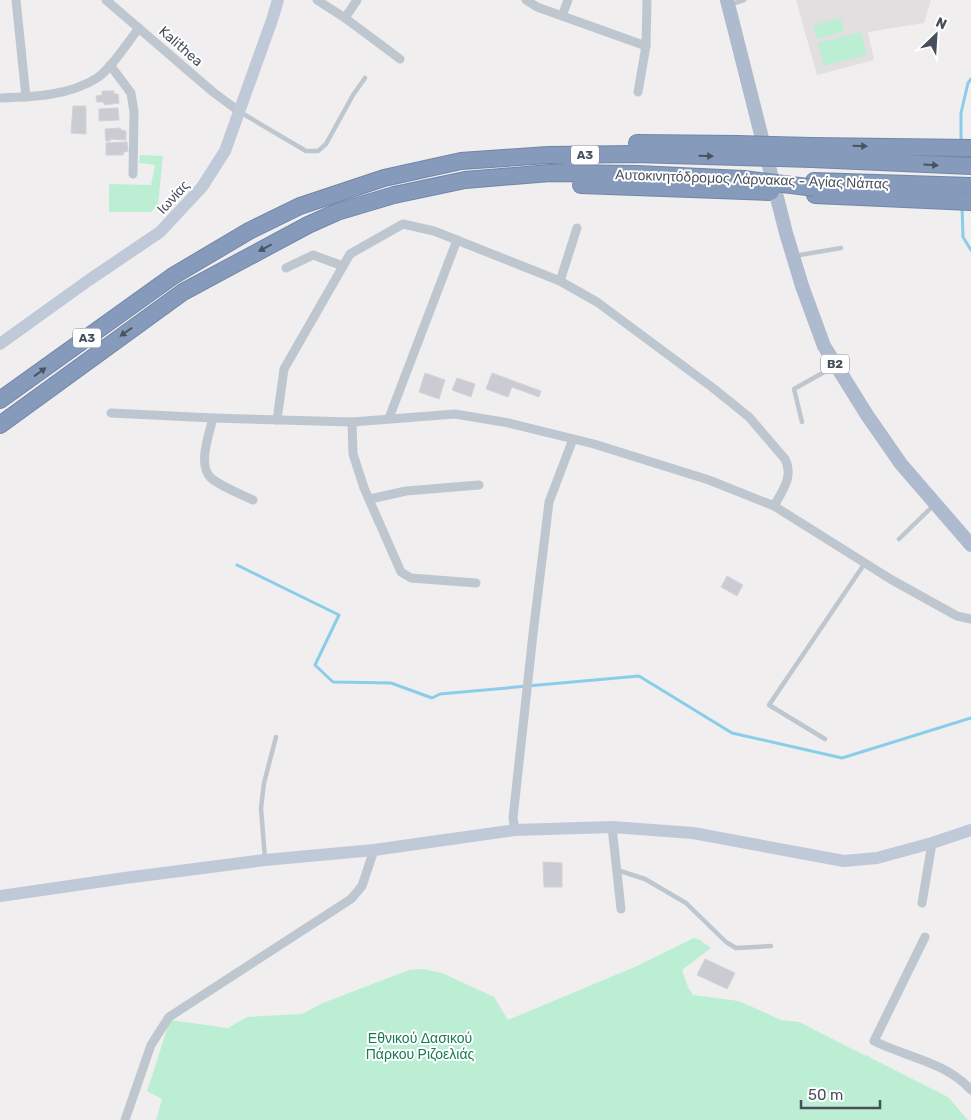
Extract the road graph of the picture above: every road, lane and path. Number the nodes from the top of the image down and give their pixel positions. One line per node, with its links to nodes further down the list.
1 (16, 0): 20 (street)
2 (106, 0): 13 (street, Kalithea)
3 (278, 0): 21 (main road, Ιωνίας)
4 (317, 0): 12 (street)
5 (357, 0): 12 (street)
6 (526, 0): 11 (street)
7 (568, 0): 11 (street)
8 (647, 0): 14 (street)
9 (744, 0): 10 (lane)
10 (727, 3): 32 (main road, B2)
11 (562, 16): 14 (street)
12 (344, 18): 15 (street)
13 (139, 28): 16 (street); 21 (street, Kalithea)
14 (646, 46): 18 (street)
15 (400, 59)
16 (110, 65): 20 (street); 25 (street)
17 (365, 78): 21 (lane)
18 (638, 92)
19 (0, 98): 20 (street)
20 (26, 98)
21 (240, 112): 36 (main road, Ιωνίας)
22 (971, 148): 23 (highway, one-way to 22)
23 (811, 152): 24 (highway, Αυτοκινητόδρομος Λάρνακας - Αγίας Νάπας / A3, one-way to 24); 38 (highway, Αυτοκινητόδρομος Λάρνακας - Αγίας Νάπας / A3, one-way to 23, bridge)
24 (971, 166)
25 (133, 174)
26 (971, 186): 27 (highway, Αυτοκινητόδρομος Λάρνακας - Αγίας Νάπας)
27 (815, 188): 28 (highway); 45 (highway, A3, one-way to 45, bridge)
28 (971, 202)
29 (578, 228): 35 (street)
30 (456, 240): 33 (street); 35 (street); 41 (street)
31 (841, 248): 32 (lane)
32 (793, 256): 37 (main road, B2)
33 (343, 266): 34 (street); 42 (street)
34 (286, 268)
35 (560, 280): 51 (street)
36 (0, 344)
37 (836, 365): 44 (lane); 50 (main road, B2)
38 (0, 400)
39 (111, 413): 40 (street)
40 (212, 418): 42 (street); 49 (street)
41 (389, 418): 43 (street); 46 (street)
42 (277, 420): 43 (street)
43 (352, 422): 48 (street)
44 (802, 422)
45 (0, 425)
46 (573, 439): 51 (street); 60 (street)
47 (478, 485): 48 (street)
48 (370, 499): 55 (street)
49 (253, 500)
50 (934, 504): 52 (lane); 53 (main road, B2)
51 (774, 506): 54 (street)
52 (899, 539)
53 (971, 545)
54 (865, 563): 56 (street); 58 (lane)
55 (476, 583)
56 (971, 619)
57 (276, 737): 64 (lane)
58 (826, 739)
59 (612, 827): 60 (main road); 62 (main road); 65 (street)
60 (515, 830): 63 (main road)
61 (971, 830): 62 (main road)
62 (932, 844): 67 (street)
63 (374, 850): 64 (main road); 72 (street)
64 (265, 860): 66 (main road)
65 (617, 870): 68 (street); 70 (lane)
66 (0, 896)
67 (922, 903)
68 (621, 909)
69 (925, 937): 71 (street)
70 (771, 946)
71 (971, 1090)
72 (125, 1120)

